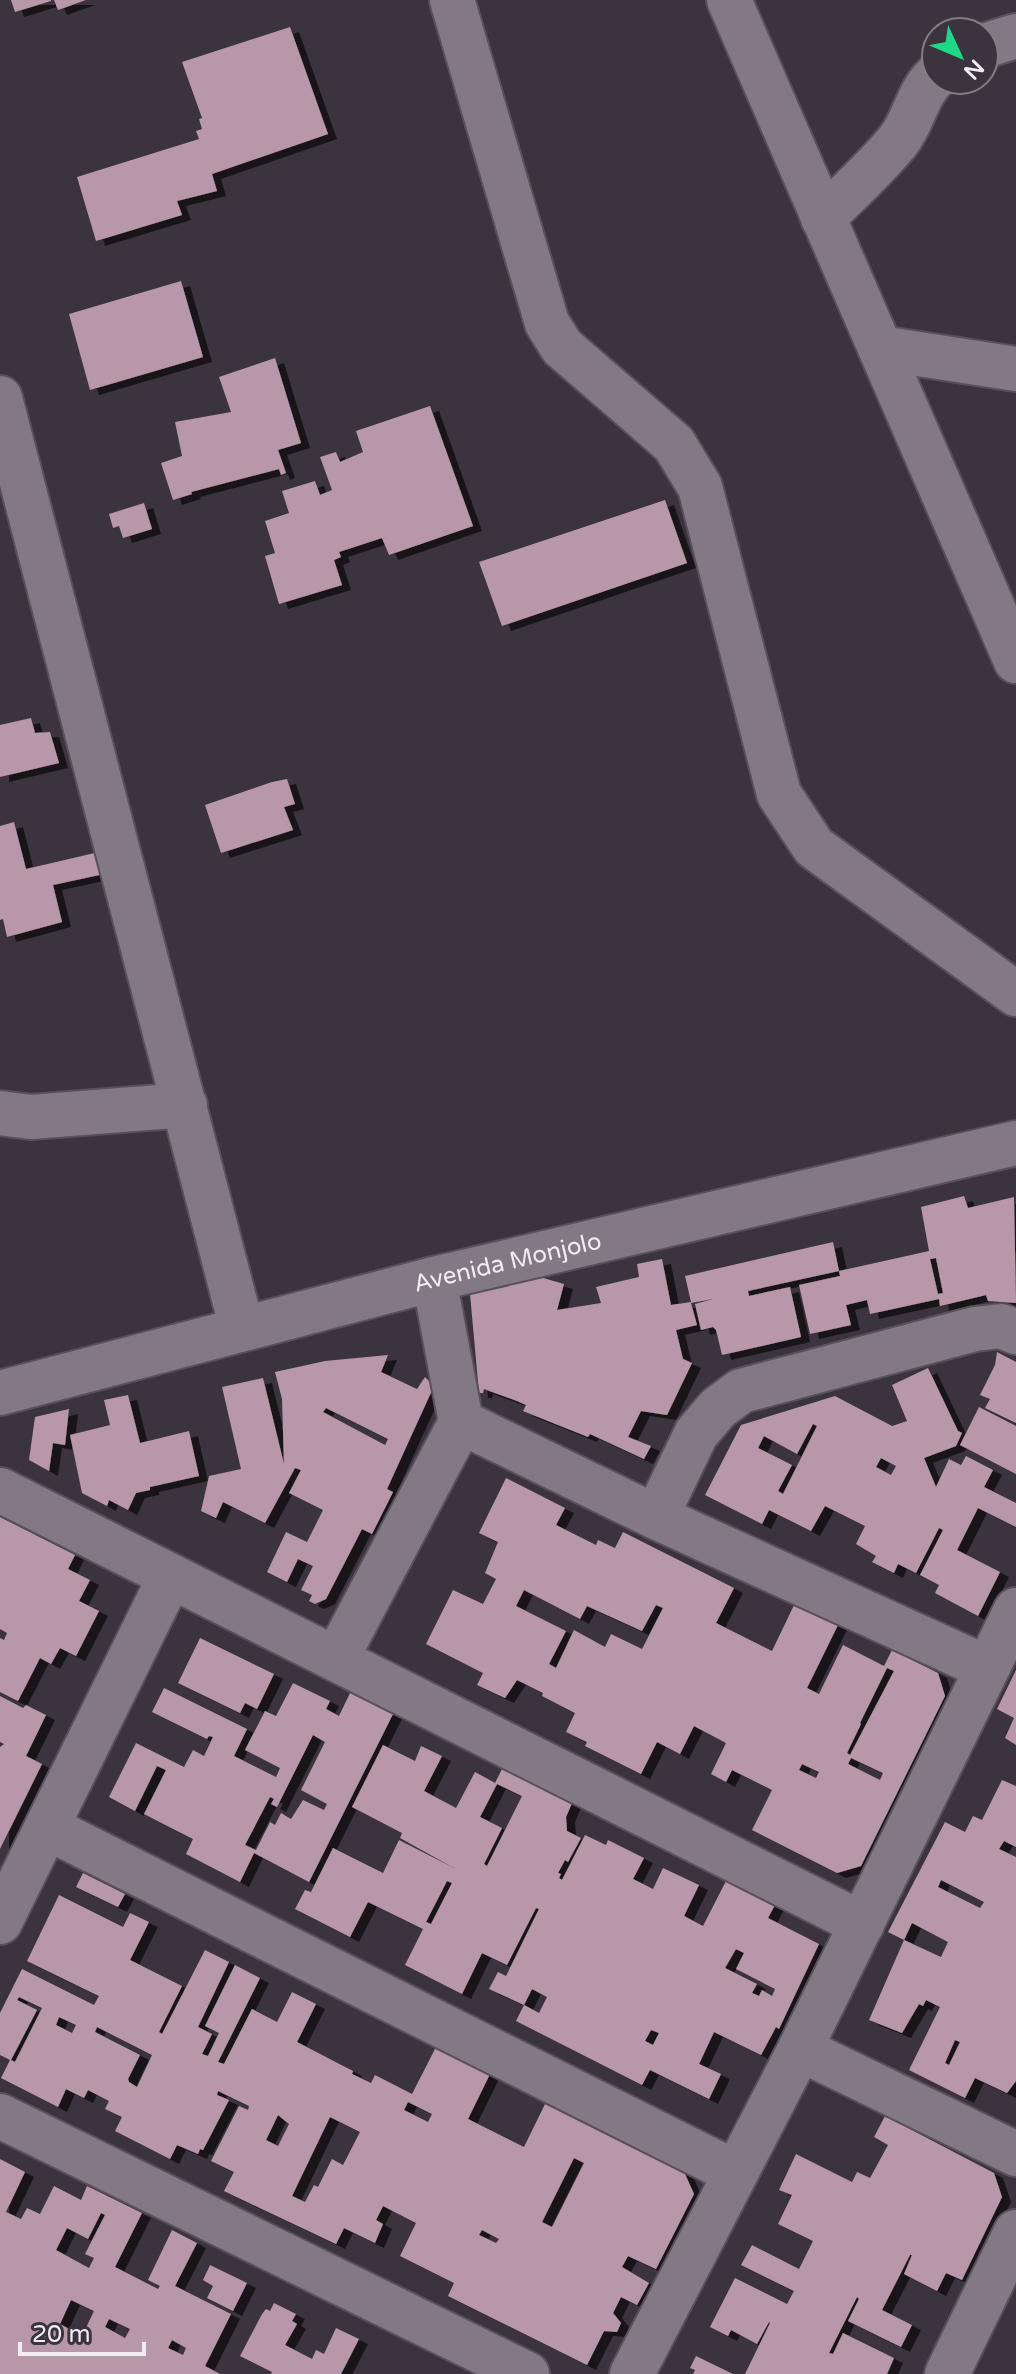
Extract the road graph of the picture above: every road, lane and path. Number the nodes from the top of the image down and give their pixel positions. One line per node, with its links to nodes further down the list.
1 (452, 0): 9 (street)
2 (729, 0): 4 (street)
3 (922, 96): 4 (street)
4 (823, 218): 5 (street)
5 (880, 348): 6 (street); 8 (street)
6 (1016, 369)
7 (0, 398): 10 (street)
8 (1016, 661)
9 (1016, 994)
10 (185, 1105): 11 (street); 14 (street)
11 (0, 1113)
12 (1016, 1143): 13 (street, Avenida Monjolo)
13 (434, 1279): 14 (street, Avenida Monjolo); 17 (street)
14 (242, 1329): 16 (street, Avenida Monjolo)
15 (1016, 1332): 19 (street)
16 (0, 1393)
17 (461, 1422): 19 (street); 22 (street)
18 (0, 1490): 20 (street)
19 (656, 1517): 23 (street)
20 (170, 1577): 22 (street); 24 (street)
21 (1016, 1610): 23 (street)
22 (336, 1659): 26 (street)
23 (987, 1668): 26 (street)
24 (48, 1828): 25 (street); 30 (street)
25 (0, 1922)
26 (862, 1924): 27 (street)
27 (800, 2049): 29 (street); 30 (street)
28 (0, 2116): 33 (street)
29 (1016, 2154)
30 (734, 2172): 34 (street)
31 (1016, 2232): 32 (street)
32 (1000, 2306): 35 (street)
33 (527, 2374)
34 (632, 2374)
35 (947, 2374)

